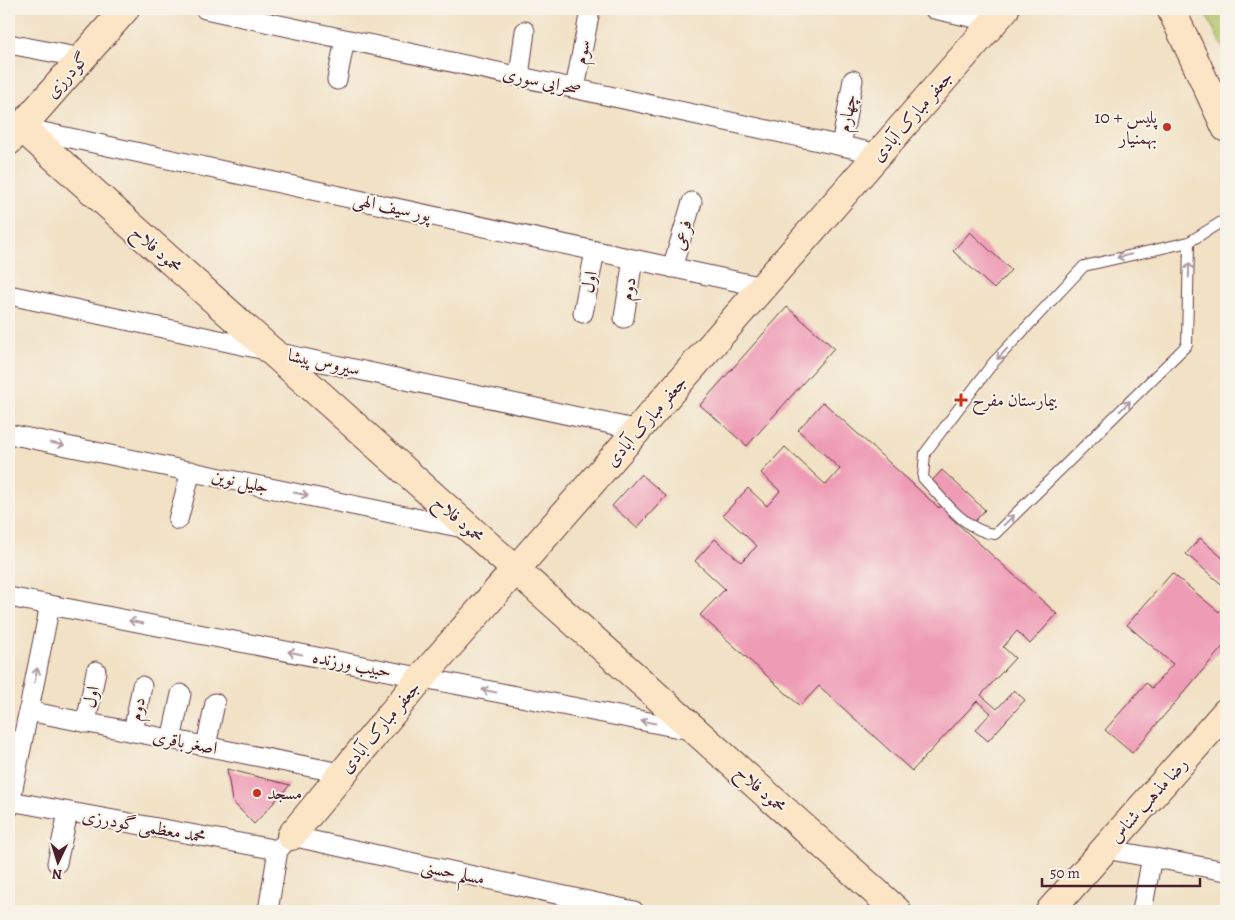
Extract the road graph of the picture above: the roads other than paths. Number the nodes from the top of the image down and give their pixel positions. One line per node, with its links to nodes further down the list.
1 (125, 9): 10 (street, گودرزی)
2 (205, 9): 8 (street, صحرایی سوری)
3 (934, 9): 6 (street)
4 (1171, 9): 15 (street)
5 (589, 16): 14 (street, سوم)
6 (999, 16): 18 (street, جعفر مبارک آبادی)
7 (526, 32): 11 (street)
8 (345, 39): 11 (street, صحرایی سوری); 12 (street)
9 (9, 44): 10 (street)
10 (82, 58): 16 (street, گودرزی)
11 (519, 76): 14 (street, صحرایی سوری)
12 (337, 80)
13 (853, 80): 17 (street, چهارم)
14 (574, 88): 17 (street, صحرایی سوری)
15 (1226, 128)
16 (15, 134): 22 (street, پور سیف الهی); 29 (street, محمود فلاح)
17 (841, 146): 18 (street, صحرایی سوری)
18 (879, 154): 25 (street, جعفر مبارک آبادی)
19 (692, 202): 24 (street, فرعی)
20 (1226, 220): 21 (lane)
21 (1189, 242): 21 (lane, one-way to 21)
22 (595, 251): 23 (street, پور سیف الهی); 27 (street, اول)
23 (633, 259): 24 (street, پور سیف الهی); 28 (street, دوم)
24 (672, 268): 25 (street, پور سیف الهی)
25 (763, 287): 30 (street, جعفر مبارک آبادی)
26 (9, 295): 29 (street, سیروس پیشا)
27 (583, 313)
28 (624, 318)
29 (270, 350): 30 (street, سیروس پیشا); 34 (street, محمود فلاح)
30 (640, 430): 35 (street, جعفر مبارک آبادی)
31 (9, 434): 32 (street, جلیل نوین, one-way to 32)
32 (191, 471): 33 (street); 34 (street, جلیل نوین, one-way to 34)
33 (178, 520)
34 (470, 530): 35 (street, محمود فلاح)
35 (517, 571): 39 (street, جعفر مبارک آبادی); 47 (street, محمود فلاح)
36 (9, 597): 37 (street, حبیب ورزنده)
37 (50, 605): 39 (street, حبیب ورزنده, one-way to 37); 43 (street, one-way to 37)
38 (96, 671): 45 (street, اول)
39 (422, 678): 47 (street, حبیب ورزنده, one-way to 39); 50 (street, جعفر مبارک آبادی)
40 (142, 686): 46 (street, دوم)
41 (181, 694): 48 (street)
42 (214, 703): 49 (street)
43 (28, 711): 45 (street, اصغر باقری); 51 (street)
44 (1222, 722): 54 (street, رضا مذهب شناس)
45 (86, 723): 46 (street, اصغر باقری)
46 (133, 732): 48 (street, اصغر باقری)
47 (696, 732): 60 (street, محمود فلاح)
48 (171, 740): 49 (street, اصغر باقری)
49 (206, 746): 50 (street, اصغر باقری)
50 (341, 773): 53 (street, جعفر مبارک آبادی)
51 (9, 805): 52 (street, محمد معظمی گودرزی)
52 (68, 813): 53 (street, محمد معظمی گودرزی); 56 (street)
53 (284, 843): 58 (street); 59 (street, مسلم حسنی)
54 (1105, 849): 55 (street); 61 (street, رضا مذهب شناس)
55 (1152, 857): 57 (street); 62 (street)
56 (58, 863)
57 (1226, 871)
58 (268, 911)
59 (634, 911)
60 (897, 911)
61 (1050, 911)
62 (1142, 911)

